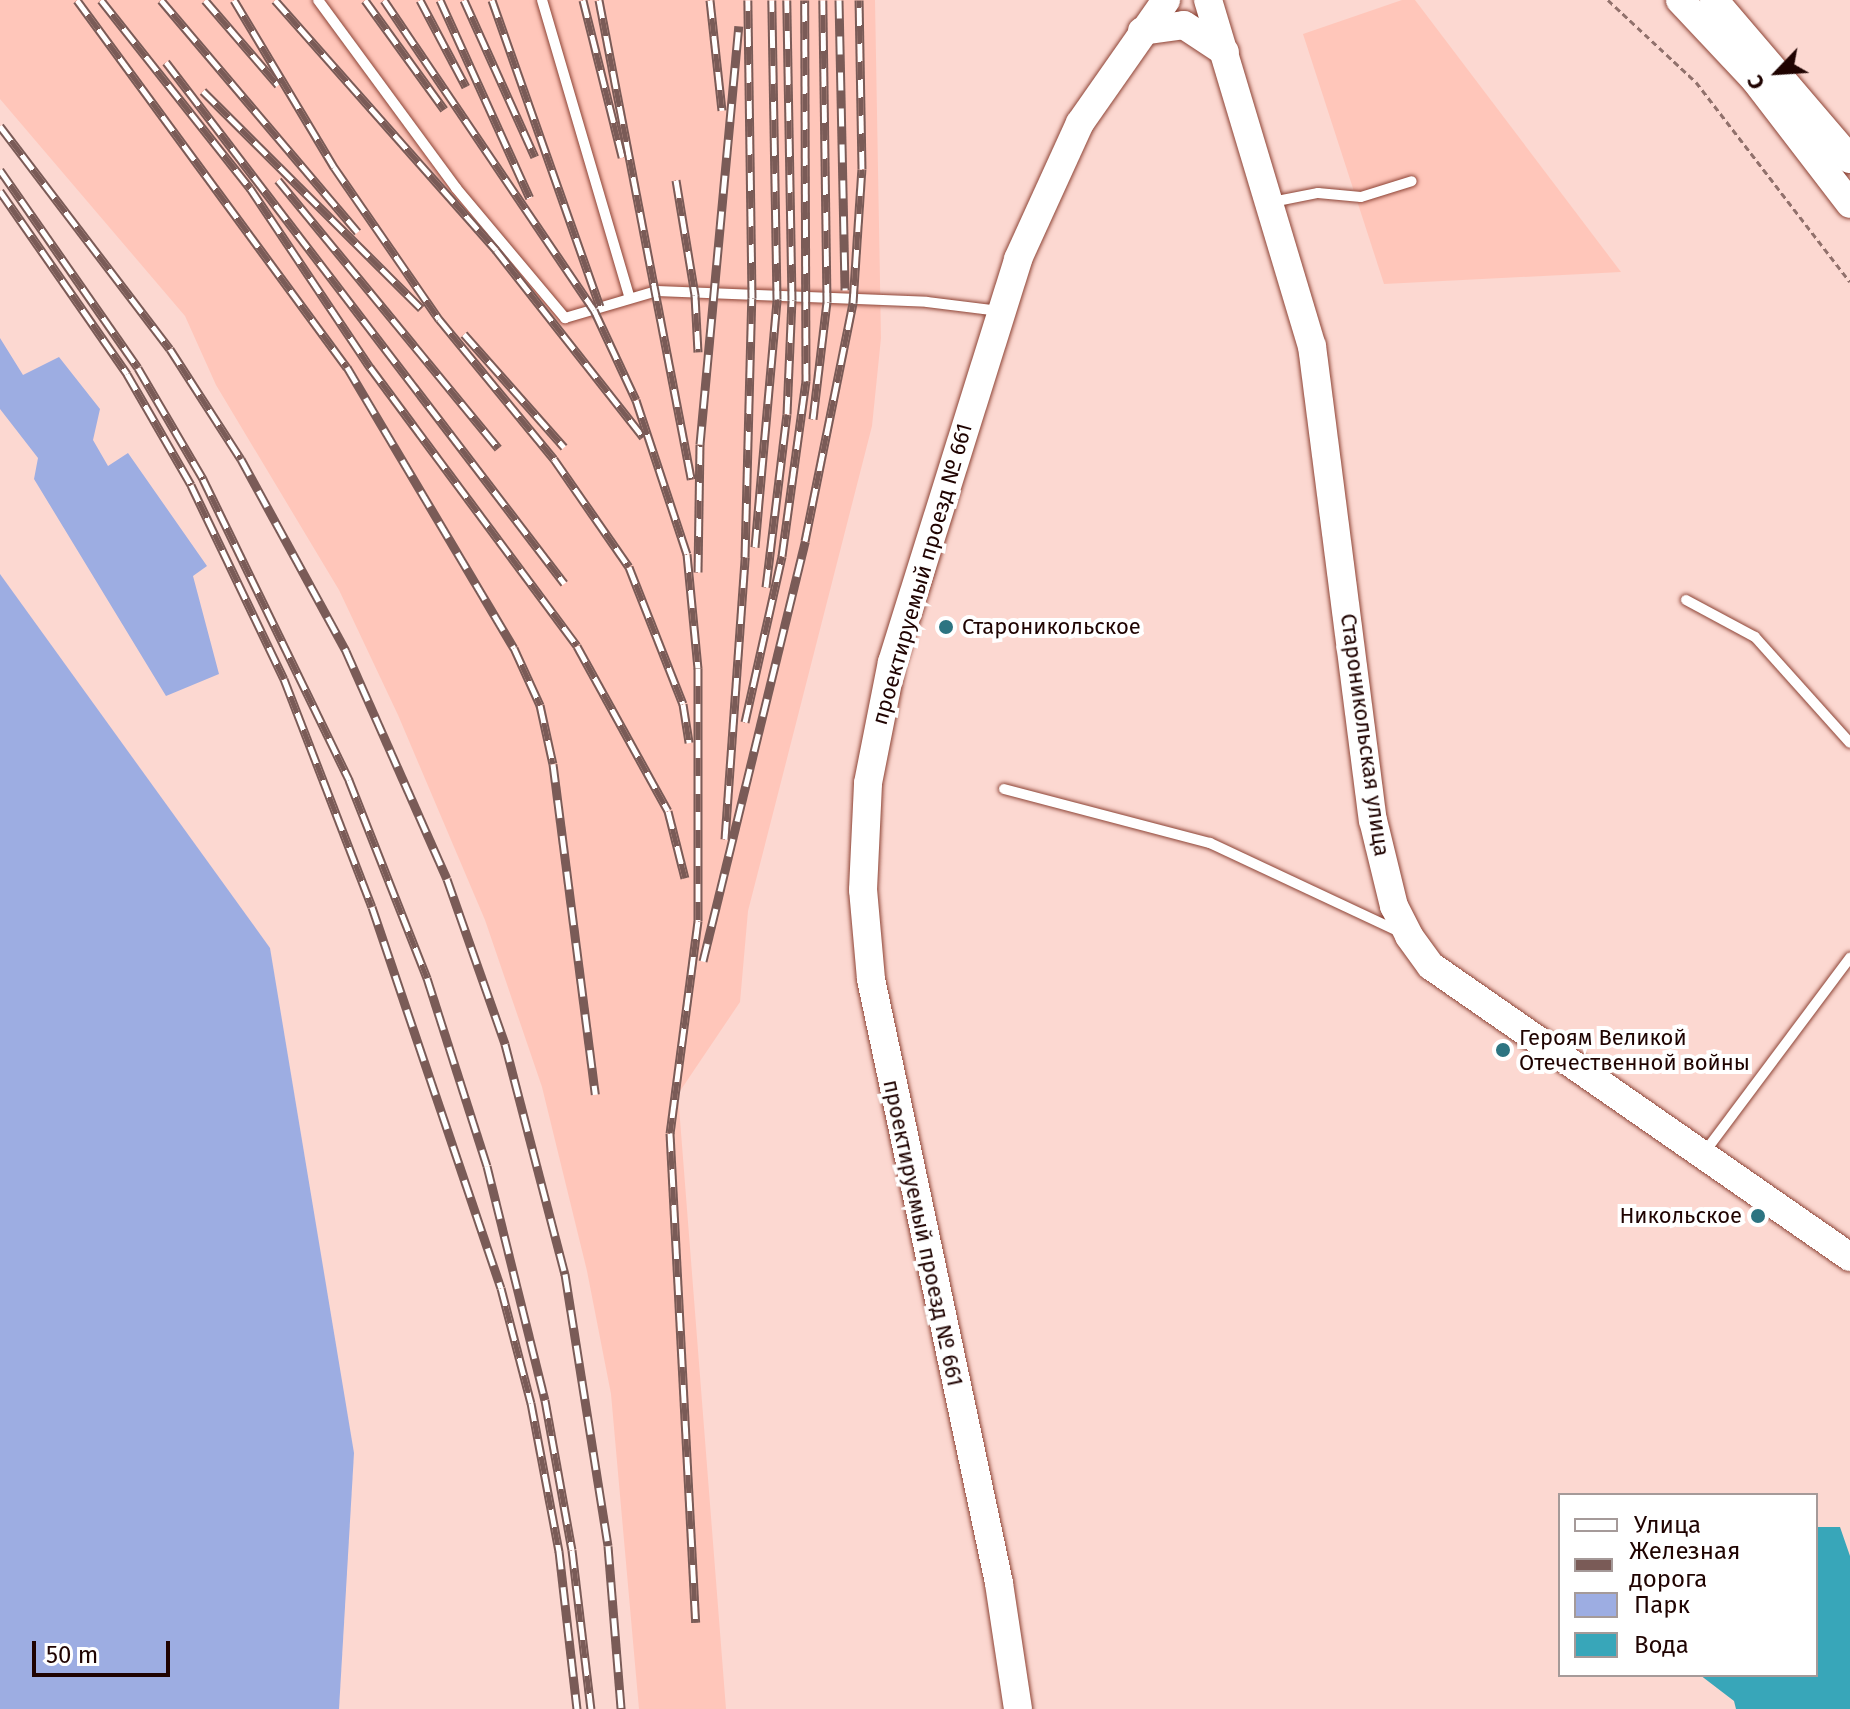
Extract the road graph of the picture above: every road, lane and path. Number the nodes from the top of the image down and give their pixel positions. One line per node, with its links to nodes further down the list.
1 (318, 0): 15 (lane)
2 (542, 0): 15 (lane)
3 (1166, 0): 8 (main road, проектируемый проезд № 661)
4 (1208, 0): 9 (main road, Староникольская улица)
5 (1608, 0): 14 (path)
6 (1680, 0): 13 (main road)
7 (1714, 0): 10 (main road)
8 (1142, 31): 9 (main road); 16 (main road, проектируемый проезд № 661)
9 (1225, 52): 12 (main road, Староникольская улица)
10 (1850, 159)
11 (1412, 181): 12 (lane)
12 (1270, 202): 20 (main road, Староникольская улица)
13 (1850, 204)
14 (1850, 282)
15 (629, 296): 16 (lane)
16 (999, 311): 24 (main road, проектируемый проезд № 661)
17 (1686, 600): 18 (lane)
18 (1850, 743)
19 (1004, 789): 20 (lane)
20 (1409, 936): 22 (main road, Староникольская улица)
21 (1850, 958): 22 (lane)
22 (1703, 1154): 23 (main road, Староникольская улица)
23 (1850, 1257)
24 (1018, 1709)

